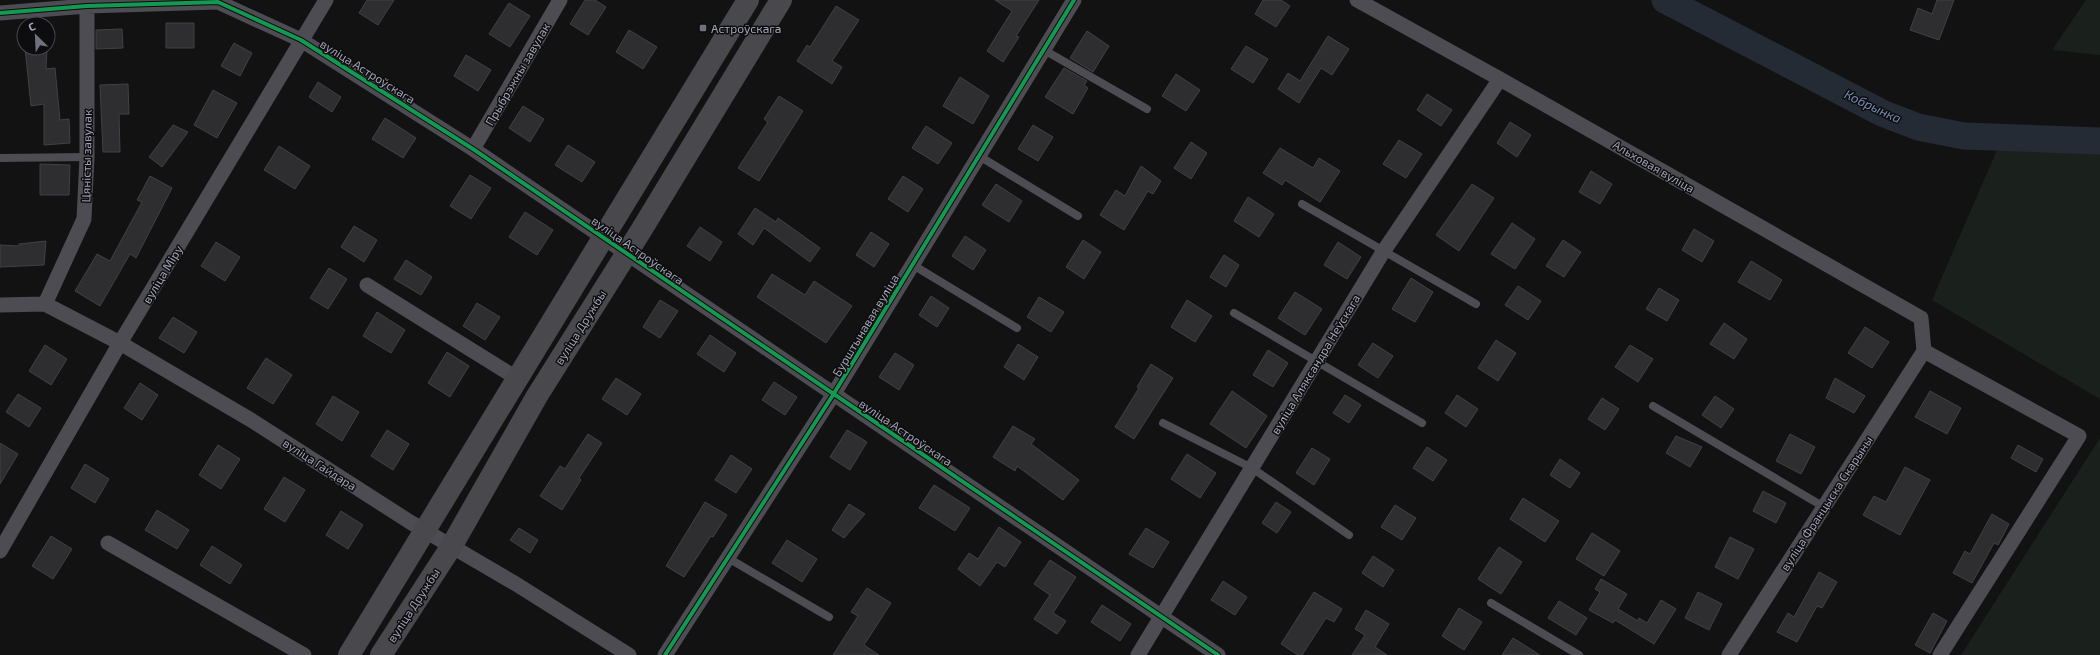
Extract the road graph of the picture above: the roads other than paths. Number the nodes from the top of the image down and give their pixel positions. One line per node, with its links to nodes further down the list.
1 (326, 0): 10 (street, вуліца Міру)
2 (560, 0): 15 (street, Прыбрэжны завулак)
3 (748, 0): 13 (main road)
4 (781, 0): 23 (main road, вуліца Дружбы)
5 (1074, 0): 11 (street, Бурштынавая вуліца)
6 (1357, 0): 12 (street, Альховая вуліца)
7 (218, 1): 8 (street, вуліца Астроўскага); 10 (street, вуліца Астроўскага)
8 (87, 3): 9 (street, вуліца Астроўскага); 17 (street, Цяністы завулак)
9 (0, 13)
10 (301, 40): 15 (street, вуліца Астроўскага); 31 (street, вуліца Міру)
11 (1044, 50): 14 (lane); 16 (street, Бурштынавая вуліца)
12 (1500, 79): 22 (street, вуліца Аляксандра Неўскага); 32 (street, Альховая вуліца)
13 (693, 92): 21 (main road); 23 (main road)
14 (1147, 110)
15 (473, 149): 21 (street, вуліца Астроўскага)
16 (979, 156): 20 (lane); 24 (street, Бурштынавая вуліца)
17 (87, 157): 18 (lane); 26 (street, Цяністы завулак)
18 (0, 158)
19 (1302, 204): 22 (lane)
20 (1078, 216)
21 (602, 237): 23 (street, вуліца Астроўскага); 34 (main road); 36 (main road)
22 (1383, 252): 27 (lane); 33 (street, вуліца Аляксандра Неўскага)
23 (626, 253): 35 (street, вуліца Астроўскага); 36 (main road, вуліца Дружбы)
24 (913, 265): 30 (lane); 35 (street, Бурштынавая вуліца)
25 (366, 285): 34 (street)
26 (45, 304): 28 (street, вуліца Гайдара); 31 (street, вуліца Гайдара)
27 (1476, 304)
28 (0, 305)
29 (1234, 313): 33 (lane)
30 (1017, 328)
31 (120, 343): 42 (street, вуліца Гайдара); 46 (street, вуліца Міру)
32 (1924, 351): 41 (street, вуліца Францыска Скарыны); 61 (street)
33 (1318, 361): 39 (lane); 40 (street, вуліца Аляксандра Неўскага)
34 (513, 386): 42 (main road); 45 (main road)
35 (833, 395): 47 (street, Бурштынавая вуліца); 50 (street, вуліца Астроўскага)
36 (537, 396): 45 (main road, вуліца Дружбы)
37 (1653, 406): 41 (lane)
38 (1163, 423): 40 (lane)
39 (1422, 423)
40 (1252, 468): 43 (lane); 50 (street, вуліца Аляксандра Неўскага)
41 (1824, 507): 60 (street, вуліца Францыска Скарыны)
42 (424, 531): 45 (street, вуліца Гайдара); 52 (main road); 53 (main road)
43 (1349, 535)
44 (108, 543): 51 (street)
45 (451, 547): 54 (main road, вуліца Дружбы); 55 (street, вуліца Гайдара)
46 (0, 551)
47 (728, 558): 49 (lane); 56 (street, Бурштынавая вуліца)
48 (1492, 603): 59 (lane)
49 (829, 617)
50 (1162, 617): 57 (street, вуліца Аляксандра Неўскага); 58 (street, вуліца Астроўскага)
51 (304, 655)
52 (349, 655)
53 (375, 655)
54 (381, 655)
55 (629, 655)
56 (665, 655)
57 (1138, 655)
58 (1218, 655)
59 (1579, 655)
60 (1729, 655)
61 (1940, 655)

